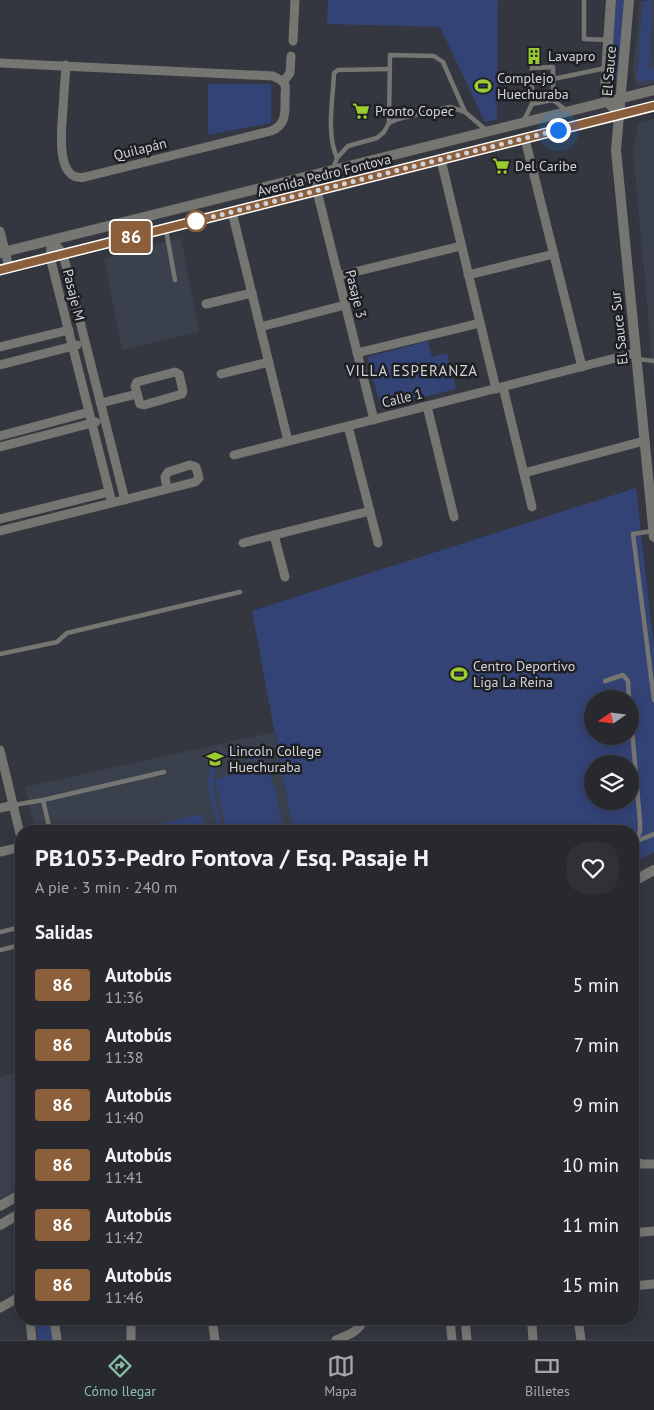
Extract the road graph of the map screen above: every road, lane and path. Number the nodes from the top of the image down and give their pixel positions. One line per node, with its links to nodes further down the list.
1 (295, 0): 6 (street)
2 (584, 0): 5 (lane)
3 (611, 0): 5 (street, El Sauce)
4 (630, 0): 15 (street, El Sauce)
5 (608, 40): 10 (street, El Sauce)
6 (293, 42)
7 (291, 56): 13 (street, Quilapán)
8 (0, 63): 9 (street)
9 (66, 65): 13 (street); 13 (street, Quilapán)
10 (606, 68): 12 (lane); 17 (street, El Sauce)
11 (390, 70): 21 (lane); 24 (lane); 27 (lane)
12 (553, 79): 16 (lane); 18 (lane)
13 (283, 82)
14 (654, 90): 15 (street, Avenida Pedro Fontova)
15 (621, 98): 17 (street, Avenida Pedro Fontova); 22 (street, El Sauce)
16 (553, 100): 18 (lane); 20 (lane)
17 (608, 102): 20 (street, Avenida Pedro Fontova); 22 (street, El Sauce)
18 (532, 104): 23 (lane)
19 (654, 106): 22 (street, Avenida Pedro Fontova)
20 (568, 111): 23 (street, Avenida Pedro Fontova)
21 (465, 112): 24 (lane); 25 (lane)
22 (618, 115): 26 (street, Avenida Pedro Fontova); 55 (street, El Sauce Sur)
23 (522, 123): 25 (street, Avenida Pedro Fontova)
24 (389, 124): 27 (lane)
25 (487, 132): 29 (street, Avenida Pedro Fontova)
26 (525, 139): 28 (street, Avenida Pedro Fontova); 39 (street)
27 (337, 158): 29 (lane)
28 (441, 160): 31 (street, Avenida Pedro Fontova); 36 (street)
29 (332, 170): 30 (street, Avenida Pedro Fontova)
30 (312, 175): 31 (street, Pasaje 3); 35 (street, Avenida Pedro Fontova)
31 (316, 191): 32 (street, Avenida Pedro Fontova); 43 (street, Pasaje 3)
32 (232, 212): 33 (street, Avenida Pedro Fontova); 45 (street)
33 (166, 228): 38 (street, Avenida Pedro Fontova); 44 (lane)
34 (0, 231): 37 (street)
35 (52, 240): 37 (street, Avenida Pedro Fontova); 38 (street, Pasaje M); 40 (street, Pasaje M)
36 (461, 246): 42 (street); 43 (street)
37 (3, 252): 41 (street)
38 (63, 254): 40 (street, Avenida Pedro Fontova); 51 (street, Pasaje M)
39 (554, 254): 42 (street); 59 (street)
40 (50, 257): 41 (street, Avenida Pedro Fontova); 50 (street, Pasaje M)
41 (5, 269)
42 (468, 275): 48 (street)
43 (338, 276): 47 (street, Pasaje 3)
44 (175, 280)
45 (252, 293): 46 (street); 49 (street)
46 (206, 304)
47 (345, 305): 49 (street); 54 (street, Pasaje 3)
48 (480, 322): 54 (street); 61 (street)
49 (260, 327): 57 (street)
50 (69, 330): 52 (street, Pasaje M); 53 (street)
51 (85, 343): 52 (street); 63 (street, Pasaje M)
52 (73, 346): 58 (street); 65 (street, Pasaje M)
53 (0, 347)
54 (357, 353): 67 (street, Pasaje 3)
55 (636, 356): 56 (lane); 59 (street, Calle 1); 72 (street, El Sauce Sur)
56 (654, 361)
57 (269, 362): 60 (street); 71 (street)
58 (0, 365)
59 (582, 367): 61 (street, Calle 1)
60 (221, 374)
61 (499, 388): 64 (street, Calle 1); 76 (street)
62 (137, 394): 62 (street); 63 (street)
63 (101, 403): 66 (street, Pasaje M)
64 (428, 406): 67 (street, Calle 1); 83 (street)
65 (89, 412): 68 (street, Pasaje M); 70 (street)
66 (105, 419): 68 (street); 79 (street, Pasaje M)
67 (374, 420): 69 (street, Calle 1)
68 (92, 423): 73 (street); 78 (street, Pasaje M)
69 (348, 426): 71 (street, Calle 1); 82 (street)
70 (0, 436)
71 (288, 441): 74 (street, Calle 1)
72 (644, 441): 75 (street, El Sauce Sur); 76 (street)
73 (0, 447)
74 (234, 455)
75 (650, 470): 86 (street, El Sauce Sur)
76 (524, 472): 81 (street)
77 (167, 489): 79 (street)
78 (109, 492): 80 (street, Pasaje M); 84 (street)
79 (125, 500): 80 (street)
80 (112, 503): 85 (street)
81 (532, 506)
82 (370, 511): 87 (street); 89 (street)
83 (454, 518)
84 (0, 520)
85 (0, 531)
86 (653, 531): 88 (street, El Sauce Sur); 96 (lane)
87 (274, 535): 90 (street); 91 (street)
88 (654, 537)
89 (378, 543)
90 (242, 544)
91 (284, 577)
92 (240, 592): 93 (lane)
93 (0, 654)
94 (605, 681): 95 (lane)
95 (628, 690)
96 (654, 700)
97 (633, 745): 105 (lane)
98 (0, 750): 101 (street)
99 (164, 772): 100 (lane)
100 (43, 800): 101 (lane); 104 (lane)
101 (14, 805): 102 (street); 103 (street)
102 (0, 808)
103 (18, 825)
104 (49, 825)
105 (639, 834)
106 (654, 834): 107 (lane)
107 (639, 841)
108 (15, 848): 109 (street)
109 (0, 852)
110 (654, 870): 111 (street)
111 (639, 878)
112 (15, 928): 113 (lane)
113 (0, 932)
114 (15, 946): 115 (lane)
115 (0, 950)
116 (639, 1163): 117 (street)
117 (654, 1164)
118 (15, 1197): 119 (street)
119 (0, 1206)
120 (15, 1216): 121 (street)
121 (0, 1225)
122 (654, 1231): 123 (street)
123 (639, 1232)
124 (654, 1284): 125 (street)
125 (639, 1285)
126 (15, 1299): 127 (street)
127 (0, 1308)
128 (31, 1325): 137 (street)
129 (55, 1325): 138 (street)
130 (130, 1325): 139 (street)
131 (213, 1325): 140 (street)
132 (361, 1325): 141 (street)
133 (451, 1325): 142 (street)
134 (466, 1325): 143 (street)
135 (532, 1325): 144 (street)
136 (579, 1325): 145 (street)
137 (32, 1340)
138 (57, 1340)
139 (131, 1340)
140 (215, 1340)
141 (336, 1340)
142 (452, 1340)
143 (467, 1340)
144 (533, 1340)
145 (581, 1340)

